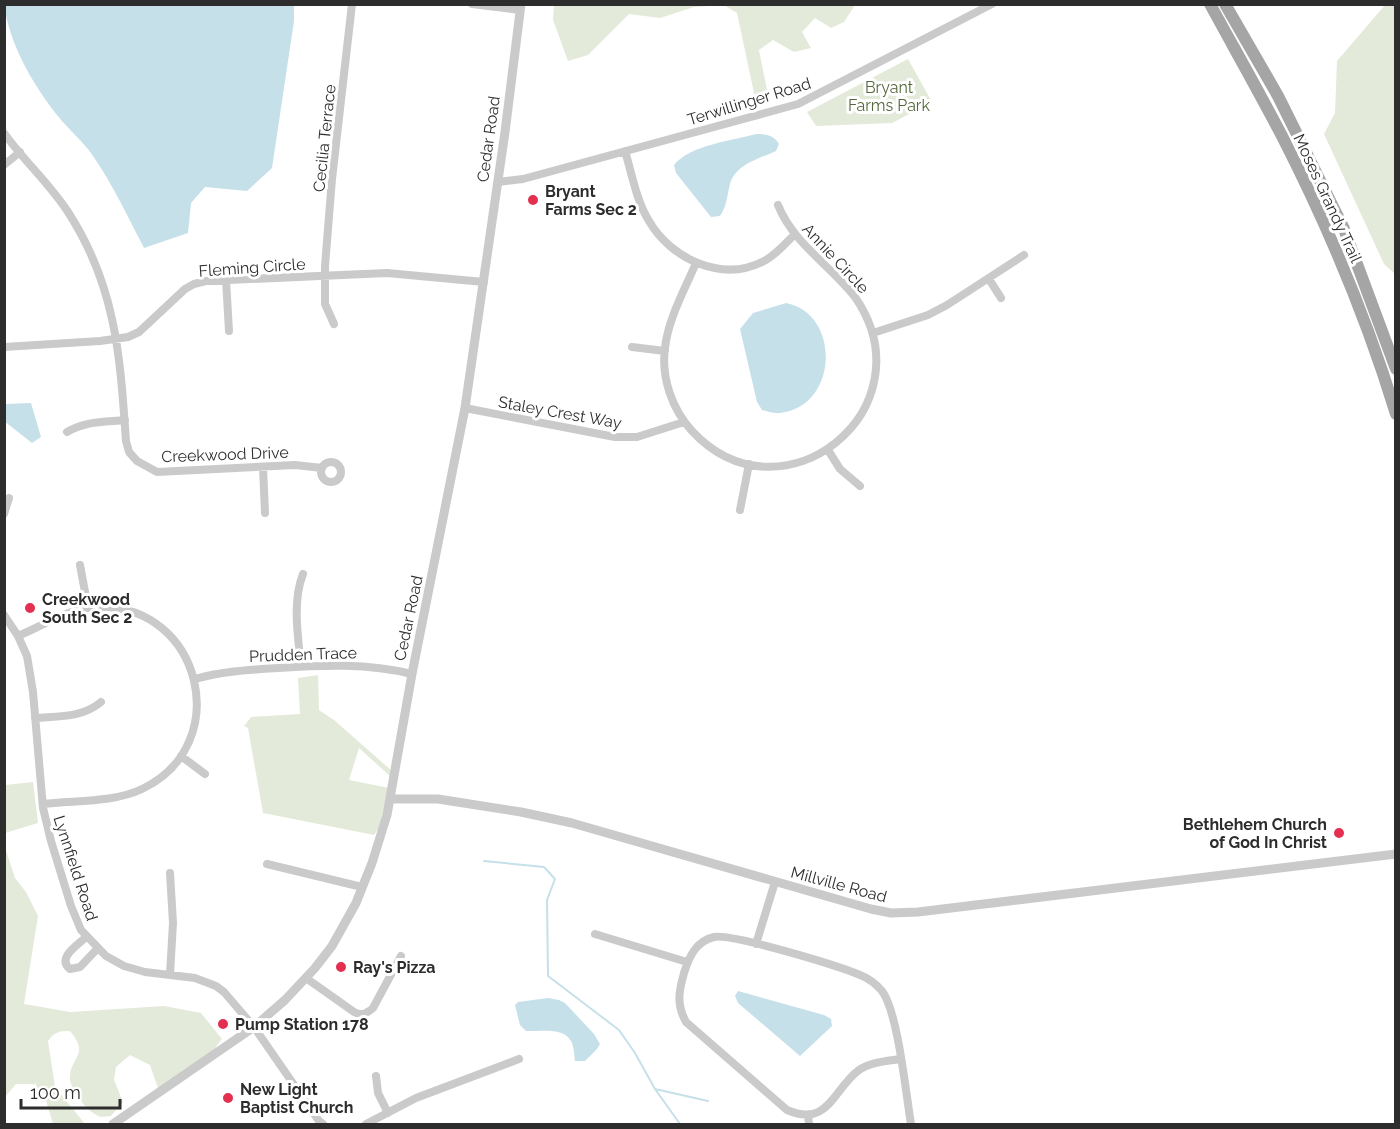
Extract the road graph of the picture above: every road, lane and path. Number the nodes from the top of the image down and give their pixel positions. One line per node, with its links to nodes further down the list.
1 (352, 4): 16 (street, Cecilia Terrace)
2 (472, 4): 6 (street)
3 (992, 4): 8 (street, Terwillinger Road)
4 (1210, 4): 30 (main road, Moses Grandy Trail)
5 (1225, 4): 28 (main road, Moses Grandy Trail)
6 (520, 7): 11 (street, Cedar Road)
7 (4, 133): 9 (street, Creekwood Drive)
8 (625, 151): 11 (street, Terwillinger Road); 15 (street)
9 (20, 152): 10 (street); 24 (street, Creekwood Drive)
10 (4, 165)
11 (498, 182): 19 (street, Cedar Road)
12 (778, 205): 13 (street, Annie Circle)
13 (795, 234): 15 (street); 23 (street, Annie Circle)
14 (1024, 255): 17 (street)
15 (696, 263): 27 (street, Annie Circle)
16 (324, 275): 18 (street, Fleming Circle); 19 (street, Fleming Circle); 21 (street, Cecilia Terrace)
17 (989, 279): 20 (street); 23 (street)
18 (226, 280): 22 (street); 24 (street, Fleming Circle)
19 (484, 282): 29 (street, Cedar Road)
20 (1000, 298)
21 (334, 324)
22 (228, 331)
23 (873, 333): 34 (street, Annie Circle)
24 (117, 339): 26 (street, Fleming Circle); 31 (street, Creekwood Drive)
25 (632, 347): 27 (street)
26 (4, 348)
27 (665, 351): 32 (street, Annie Circle)
28 (1395, 369)
29 (465, 408): 32 (street, Staley Crest Way); 49 (street, Cedar Road)
30 (1395, 414)
31 (125, 420): 33 (street); 36 (street, Creekwood Drive)
32 (684, 422): 35 (street, Annie Circle)
33 (67, 432)
34 (828, 450): 35 (street, Annie Circle); 38 (street)
35 (749, 464): 40 (street)
36 (263, 467): 37 (street, Creekwood Drive); 41 (street)
37 (322, 468)
38 (861, 486)
39 (9, 498): 42 (street)
40 (740, 510)
41 (265, 513)
42 (4, 514)
43 (80, 565): 45 (street)
44 (303, 574): 48 (street)
45 (88, 608): 47 (street); 50 (street)
46 (4, 615): 47 (street, Lynnfield Road)
47 (18, 636): 52 (street, Lynnfield Road)
48 (301, 666): 49 (street, Prudden Trace); 50 (street, Prudden Trace)
49 (412, 674): 55 (street, Cedar Road)
50 (195, 678): 53 (street)
51 (101, 702): 52 (street)
52 (35, 718): 56 (street, Lynnfield Road)
53 (181, 756): 54 (street); 56 (street)
54 (205, 774)
55 (390, 799): 60 (street, Millville Road); 61 (street, Cedar Road)
56 (42, 804): 63 (street, Lynnfield Road)
57 (1395, 854): 60 (street, Millville Road)
58 (267, 864): 61 (street)
59 (170, 873): 68 (street)
60 (775, 882): 64 (street)
61 (362, 887): 69 (street, Cedar Road)
62 (594, 934): 67 (street)
63 (86, 937): 65 (street, Lynnfield Road); 65 (street)
64 (756, 944): 67 (street); 72 (street)
65 (98, 948): 68 (street, Lynnfield Road)
66 (400, 956): 69 (street)
67 (687, 962): 75 (street)
68 (170, 974): 70 (street, Lynnfield Road)
69 (306, 978): 70 (street, Cedar Road)
70 (254, 1027): 76 (street, Lynnfield Road); 77 (street, Cedar Road)
71 (519, 1059): 74 (street)
72 (900, 1059): 75 (street); 80 (street)
73 (376, 1076): 74 (street)
74 (388, 1113): 78 (street)
75 (808, 1114): 79 (street)
76 (323, 1124)
77 (114, 1125)
78 (366, 1125)
79 (809, 1125)
80 (911, 1125)

